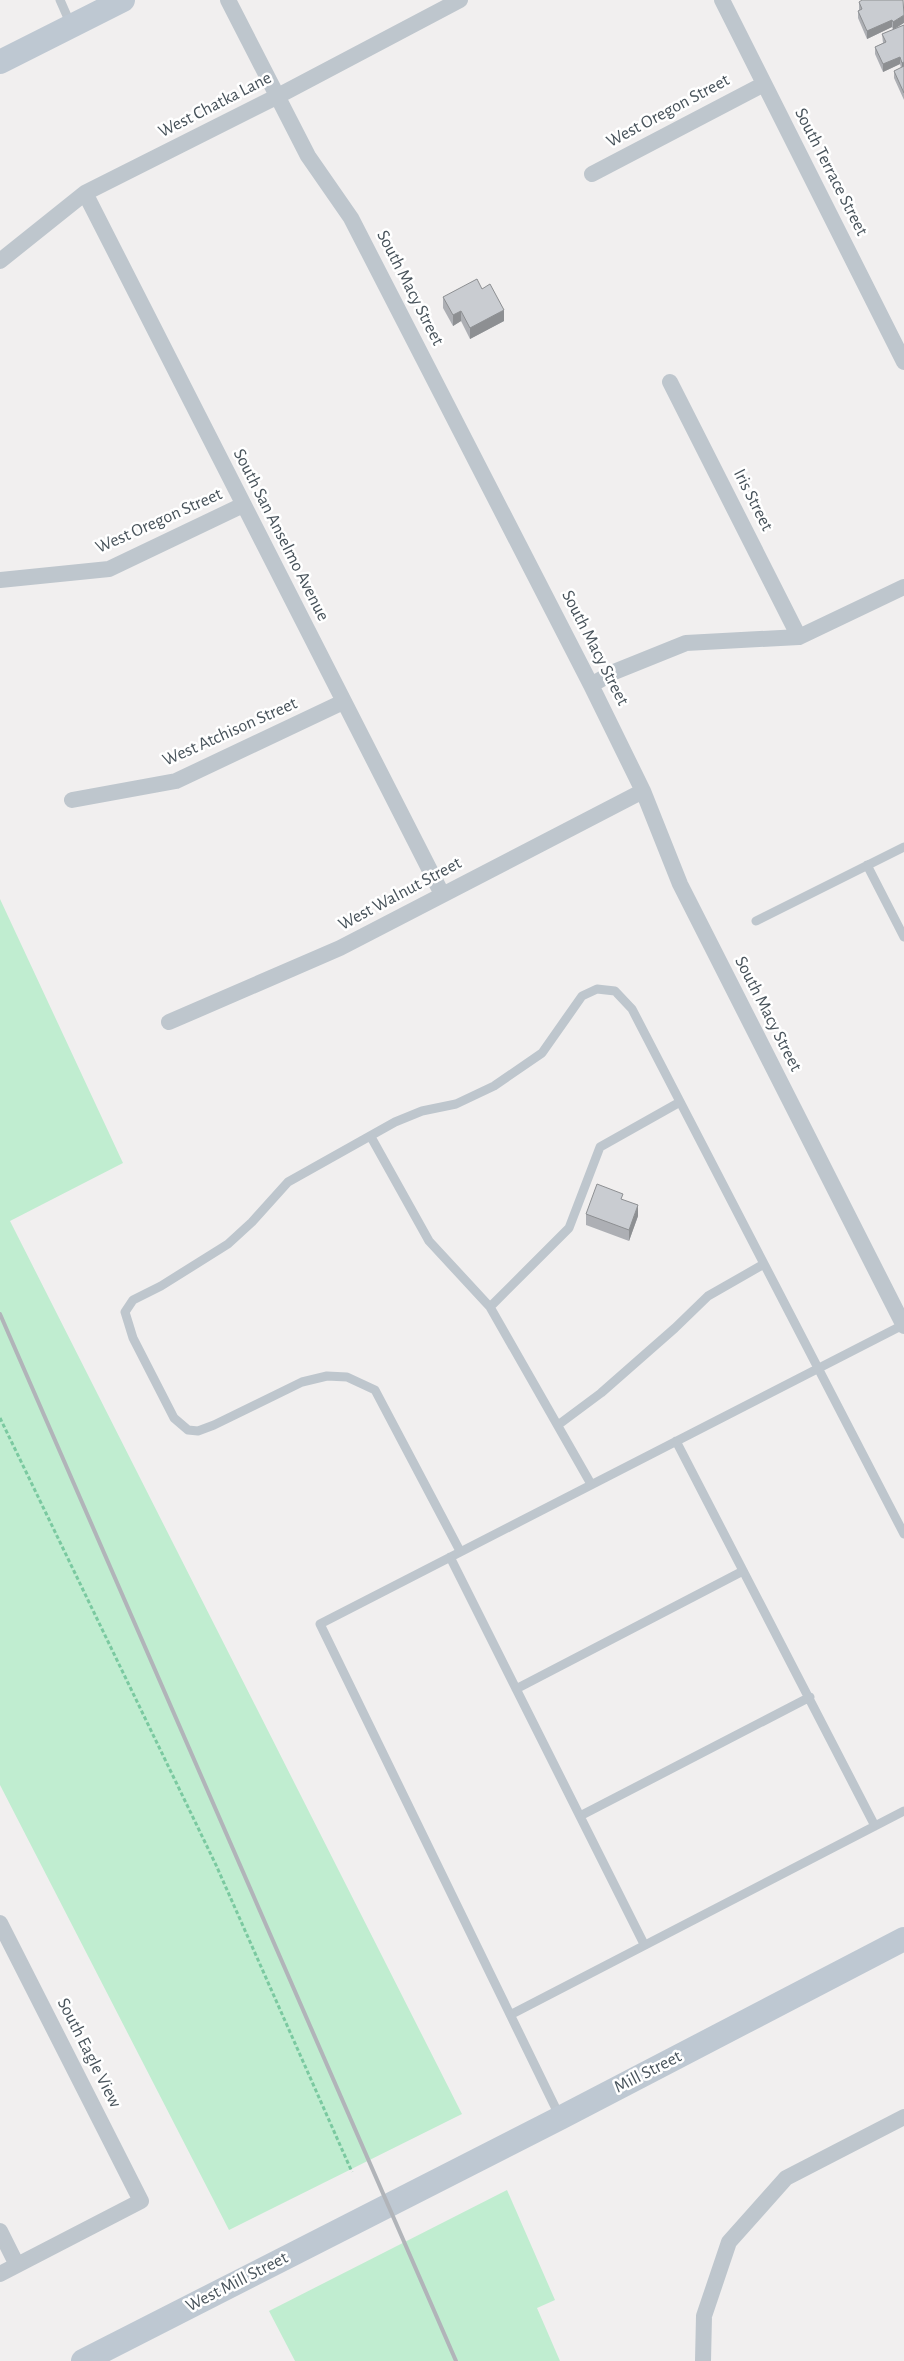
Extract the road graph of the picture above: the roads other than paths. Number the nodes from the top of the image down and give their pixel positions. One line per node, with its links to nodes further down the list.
1 (60, 0): 6 (lane)
2 (123, 0): 6 (main road)
3 (228, 0): 9 (street, South Macy Street)
4 (460, 0): 9 (street, West Chatka Lane)
5 (722, 0): 8 (street, South Terrace Street)
6 (72, 25): 7 (main road)
7 (0, 62)
8 (764, 84): 10 (street, West Oregon Street); 13 (street, South Terrace Street)
9 (278, 96): 11 (street, West Chatka Lane); 19 (street, South Macy Street)
10 (592, 174)
11 (84, 193): 12 (street, West Chatka Lane); 15 (street, South San Anselmo Avenue)
12 (0, 262)
13 (904, 362)
14 (670, 382): 18 (street, Iris Street)
15 (243, 505): 16 (street, West Oregon Street); 20 (street, South San Anselmo Avenue)
16 (0, 580)
17 (904, 587): 18 (street)
18 (799, 637): 19 (street)
19 (591, 685): 21 (street, South Macy Street)
20 (343, 702): 22 (street, West Atchison Street); 25 (street, South San Anselmo Avenue)
21 (643, 791): 25 (street, West Walnut Street); 33 (street, South Macy Street)
22 (72, 800)
23 (904, 847): 24 (lane)
24 (867, 865): 26 (lane); 27 (lane)
25 (442, 894): 28 (street, West Walnut Street)
26 (756, 921)
27 (904, 936)
28 (169, 1022)
29 (680, 1102): 30 (lane); 31 (lane); 32 (lane)
30 (371, 1137): 32 (lane); 39 (lane)
31 (764, 1264): 34 (lane); 35 (lane)
32 (490, 1308): 35 (lane)
33 (904, 1325): 34 (lane)
34 (819, 1368): 36 (lane); 38 (lane)
35 (558, 1426): 37 (lane)
36 (676, 1441): 37 (lane); 41 (lane)
37 (591, 1484): 39 (lane)
38 (904, 1534)
39 (460, 1551): 40 (lane)
40 (450, 1557): 42 (lane); 50 (lane)
41 (743, 1571): 42 (lane); 43 (lane)
42 (516, 1689): 45 (lane)
43 (810, 1697): 45 (lane); 46 (lane)
44 (904, 1811): 46 (lane)
45 (580, 1816): 49 (lane)
46 (875, 1826): 49 (lane)
47 (0, 1923): 55 (street, South Eagle View)
48 (904, 1939): 52 (main road, Mill Street)
49 (644, 1944): 50 (lane)
50 (512, 2014): 52 (lane)
51 (904, 2117): 58 (street)
52 (560, 2118): 53 (main road, Mill Street)
53 (390, 2204): 57 (main road, West Mill Street)
54 (0, 2231): 55 (street)
55 (17, 2265): 56 (street)
56 (0, 2274)
57 (83, 2361)
58 (703, 2361)

